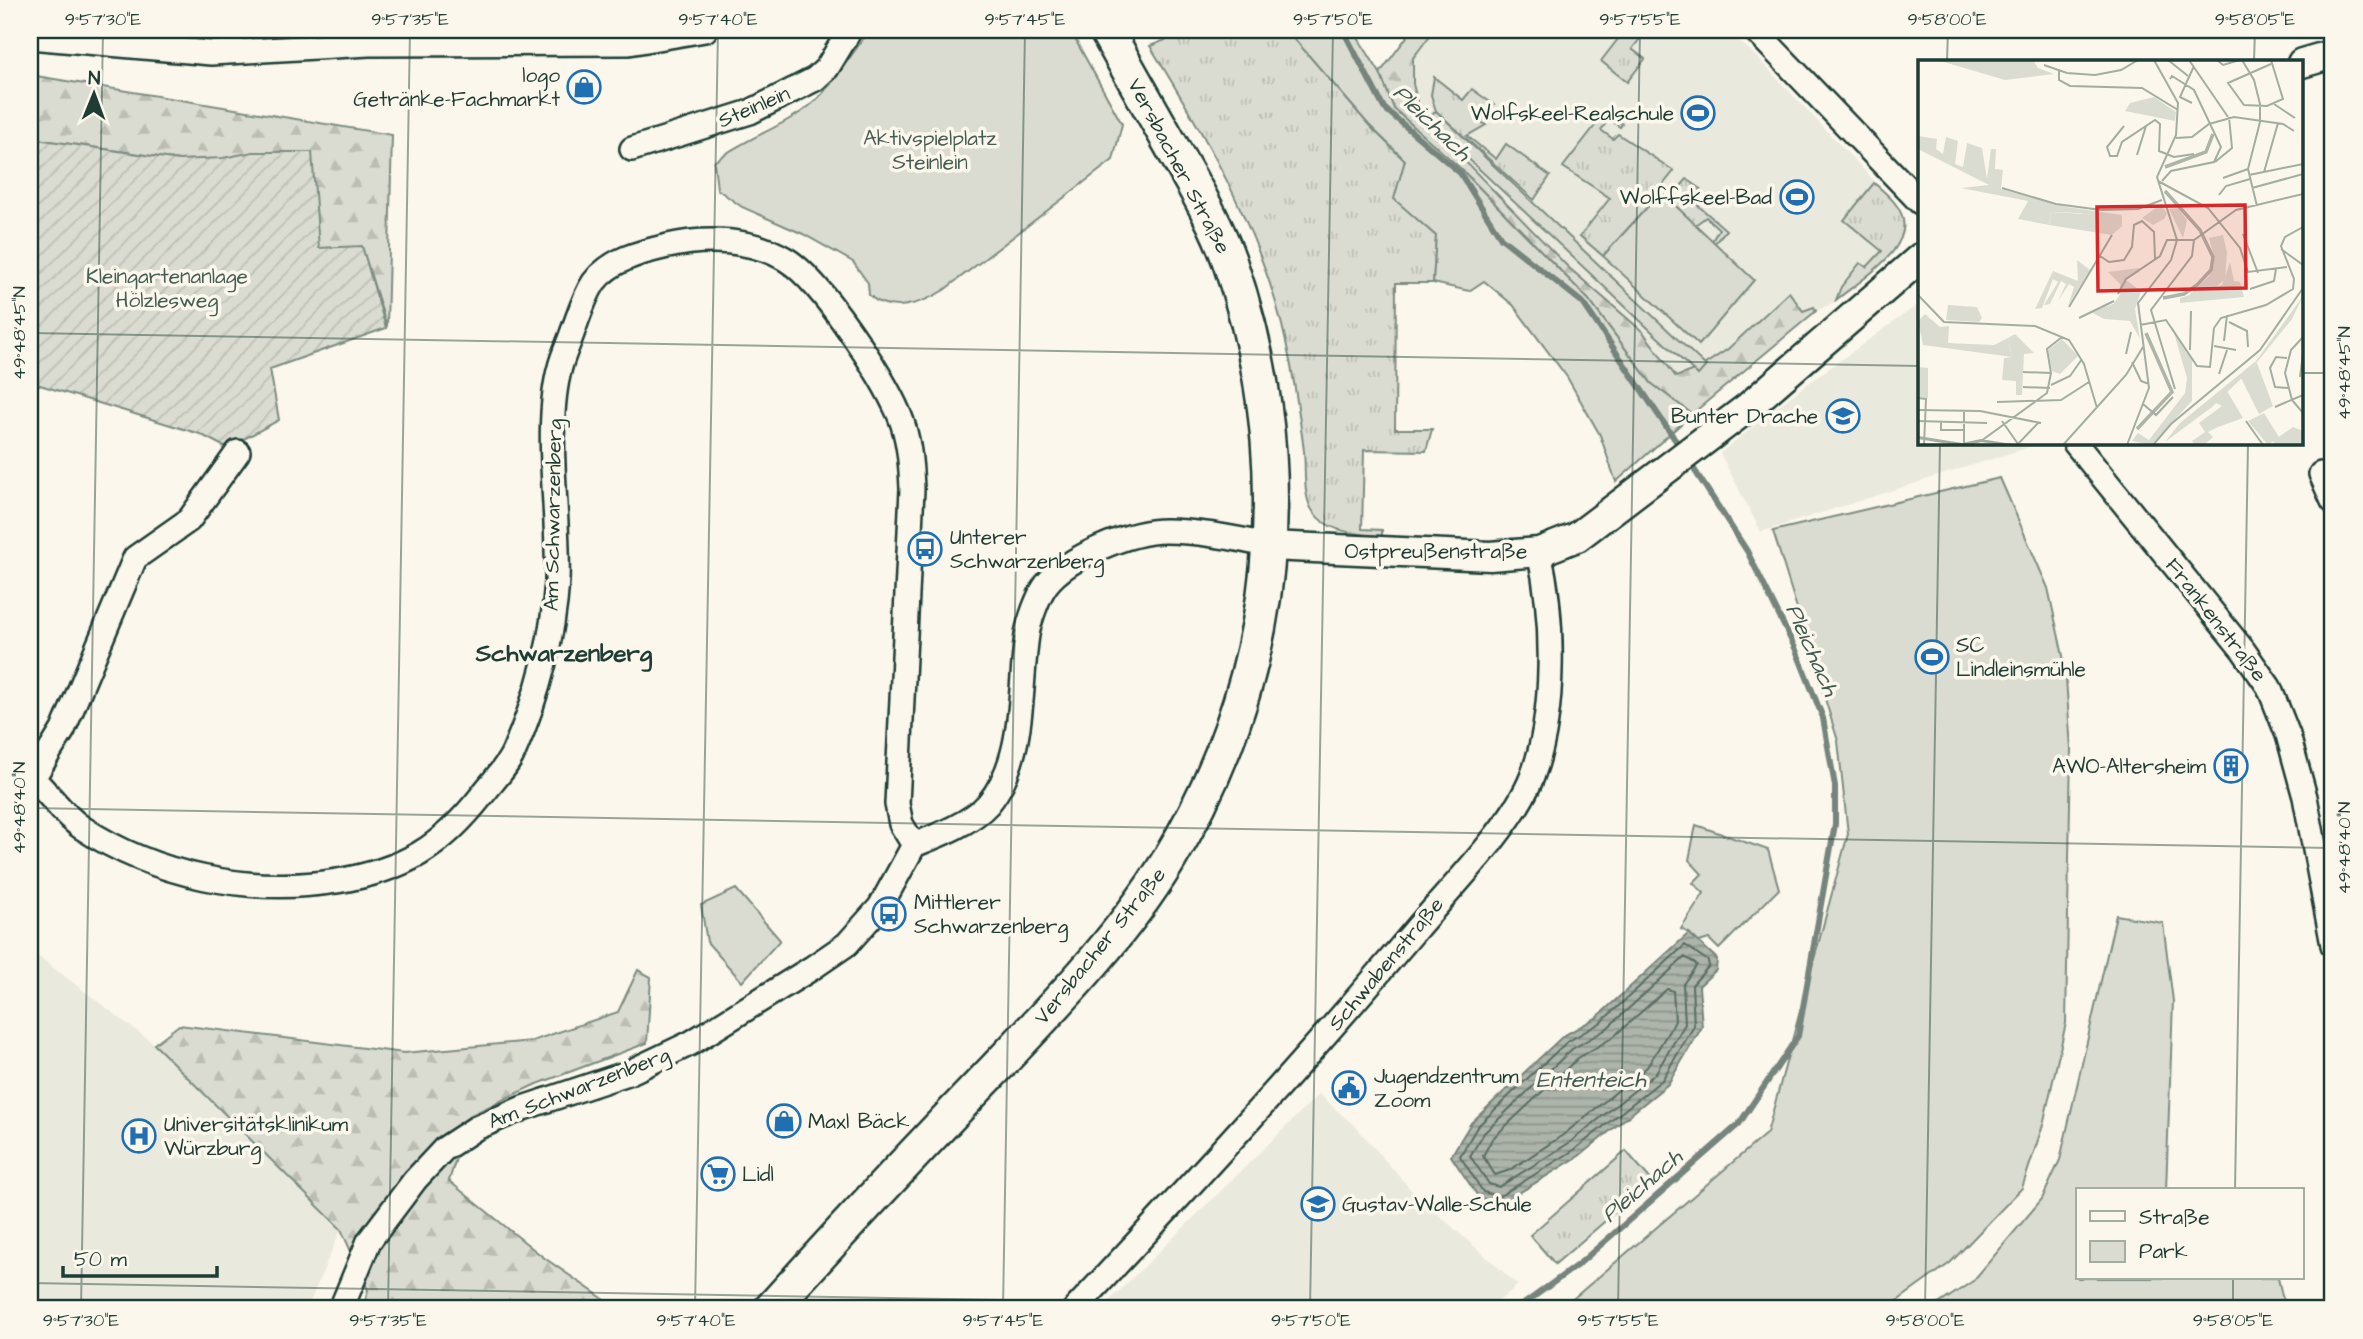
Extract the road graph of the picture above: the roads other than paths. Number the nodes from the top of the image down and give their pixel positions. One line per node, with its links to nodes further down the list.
1 (705, 30): 5 (street)
2 (850, 30): 8 (street, Steinlein)
3 (1106, 30): 15 (main road, Versbacher Straße)
4 (1755, 30): 9 (street)
5 (30, 37)
6 (2333, 54): 7 (street)
7 (2304, 62)
8 (632, 149)
9 (1918, 200)
10 (1918, 260): 16 (street, Ostpreußenstraße)
11 (2076, 444): 19 (street, Frankenstraße)
12 (238, 452): 17 (street, Am Schwarzenberg)
13 (2321, 474): 14 (street)
14 (2333, 500)
15 (1270, 546): 16 (street, Ostpreußenstraße); 18 (street); 21 (main road, Versbacher Straße)
16 (1539, 552): 22 (street, Schwabenstraße)
17 (31, 781): 18 (street, Am Schwarzenberg)
18 (914, 845): 20 (street, Am Schwarzenberg)
19 (2333, 945)
20 (341, 1309)
21 (771, 1309)
22 (1075, 1309)

